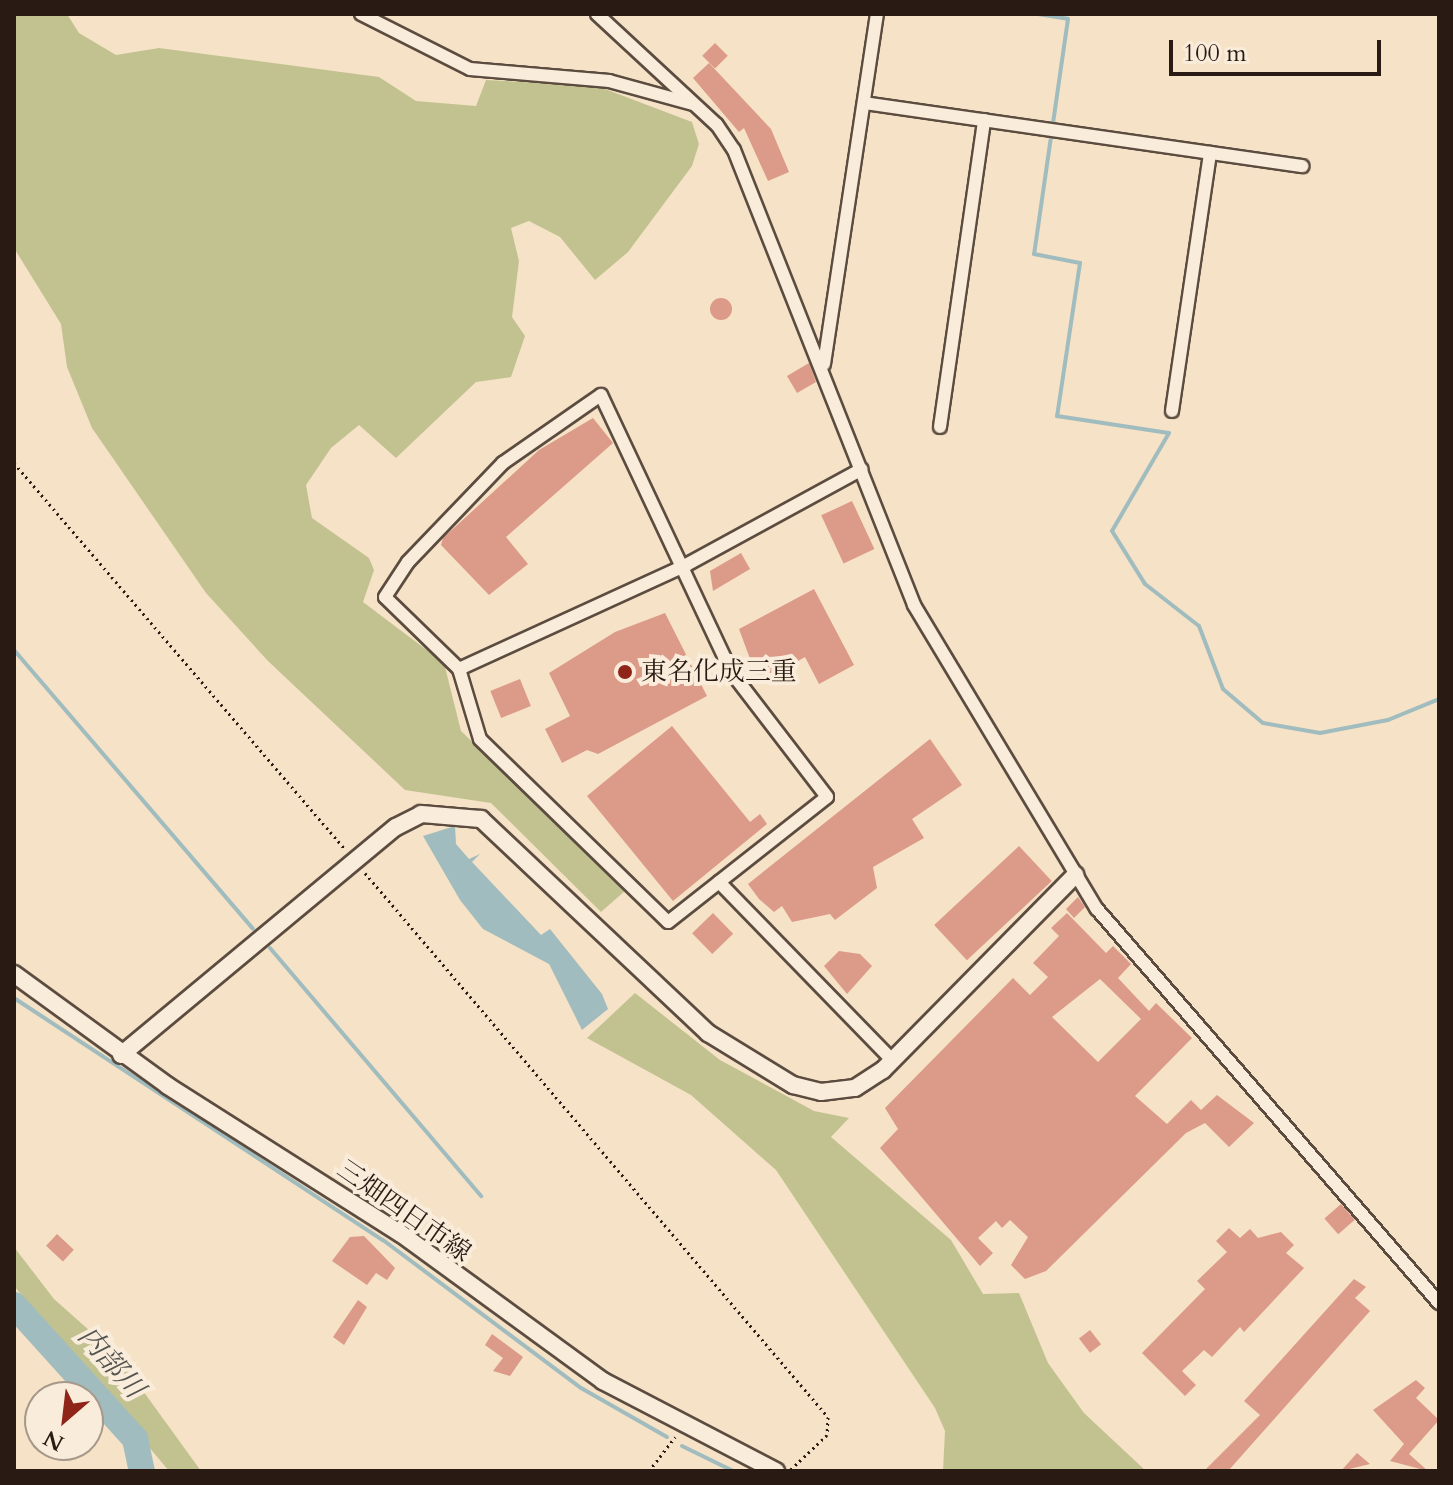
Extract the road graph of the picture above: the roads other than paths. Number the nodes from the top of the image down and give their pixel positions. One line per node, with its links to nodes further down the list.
1 (361, 14): 5 (street)
2 (597, 14): 5 (street)
3 (877, 14): 4 (street)
4 (864, 103): 6 (street); 9 (street)
5 (696, 105): 9 (street)
6 (984, 120): 7 (street); 11 (street)
7 (1210, 153): 8 (street); 10 (street)
8 (1302, 166)
9 (824, 364): 12 (street)
10 (1172, 411)
11 (940, 427)
12 (862, 469): 13 (street); 15 (street)
13 (686, 565): 14 (street); 14 (street); 16 (street)
14 (459, 669): 16 (street)
15 (1075, 875): 19 (street); 21 (street)
16 (719, 882): 19 (street)
17 (14, 974): 18 (street, 三畑四日市線)
18 (121, 1055): 19 (street); 23 (street, 三畑四日市線)
19 (893, 1061)
20 (1439, 1280): 21 (street)
21 (1427, 1290): 22 (street)
22 (1439, 1303)
23 (776, 1471)

